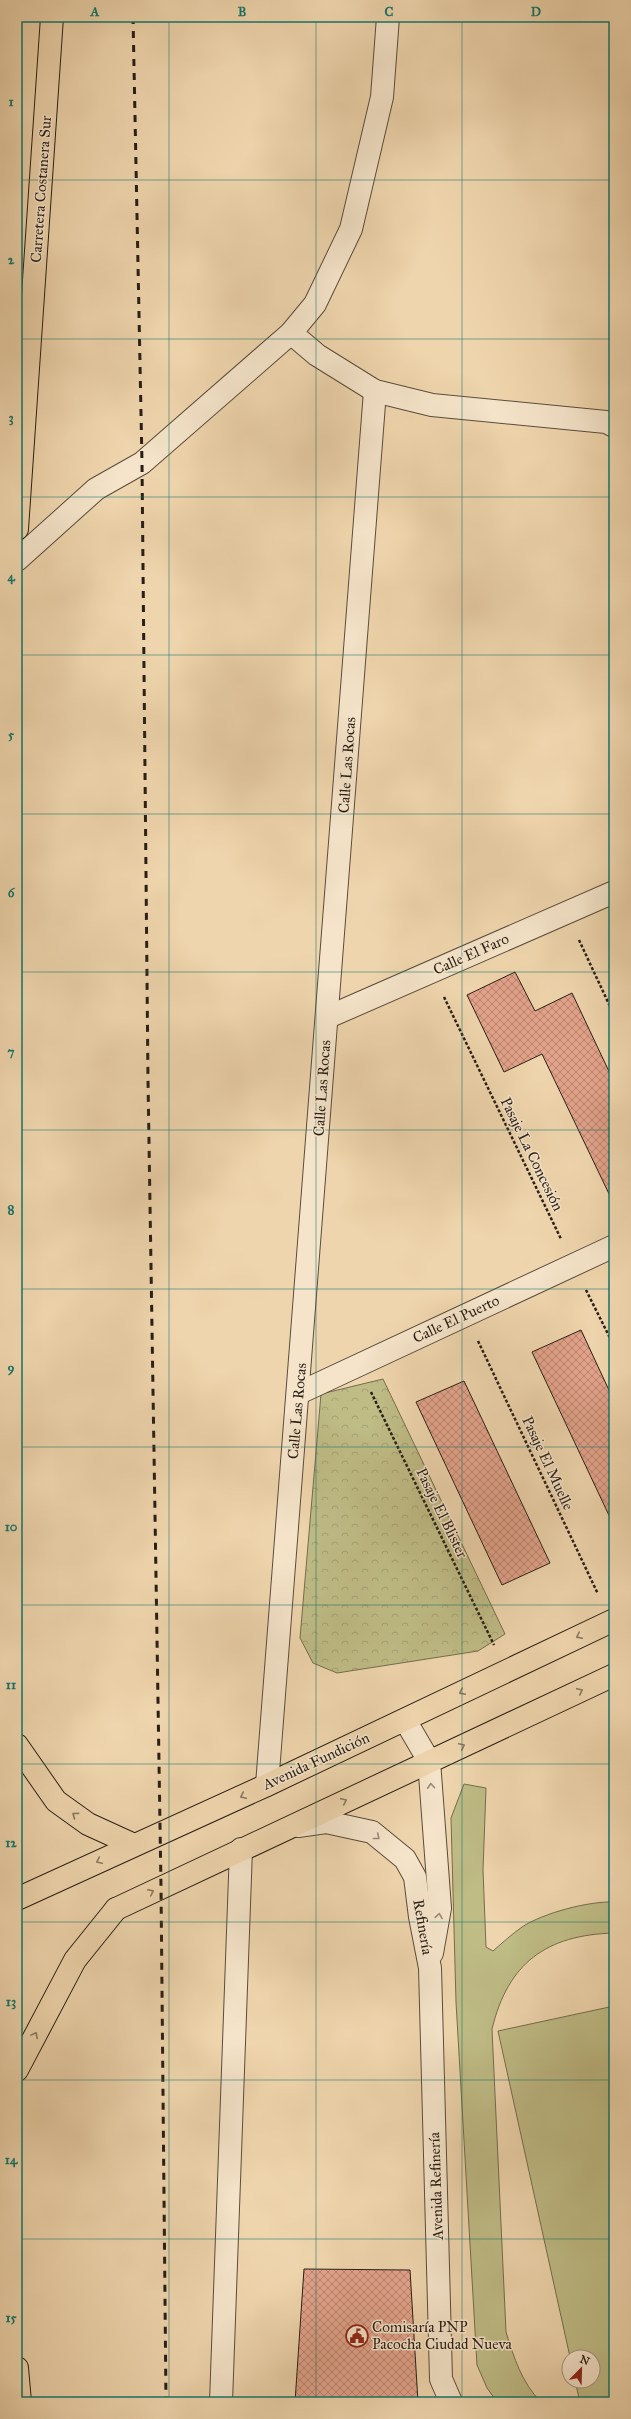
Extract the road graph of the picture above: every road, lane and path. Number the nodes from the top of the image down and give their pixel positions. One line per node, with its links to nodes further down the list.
1 (52, 17): 6 (main road, Carretera Costanera Sur)
2 (388, 17): 3 (street)
3 (292, 333): 4 (street); 7 (street)
4 (375, 391): 5 (street); 12 (street, Calle Las Rocas)
5 (614, 426)
6 (17, 529)
7 (17, 560)
8 (614, 892): 9 (street, Calle El Faro)
9 (566, 912): 10 (street, Calle El Faro); 11 (path)
10 (432, 971): 12 (street, Calle El Faro); 14 (path, Pasaje La Concesión)
11 (614, 1014)
12 (328, 1017): 18 (street, Calle Las Rocas)
13 (614, 1246): 14 (street, Calle El Puerto)
14 (573, 1265): 15 (street, Calle El Puerto); 16 (path, Pasaje La Concesión)
15 (466, 1315): 17 (street, Calle El Puerto); 19 (path, Pasaje El Muelle)
16 (614, 1346)
17 (358, 1365): 18 (street, Calle El Puerto); 20 (path, Pasaje El Blister)
18 (299, 1393): 25 (street, Calle Las Rocas)
19 (613, 1620): 20 (main road, Avenida Fundición, one-way to 20)
20 (507, 1671): 22 (main road, Avenida Fundición, one-way to 22)
21 (614, 1675): 24 (main road, one-way to 21)
22 (405, 1720): 24 (street); 25 (main road, Avenida Fundición)
23 (17, 1745): 27 (main road, one-way to 23)
24 (429, 1761): 26 (main road, one-way to 24); 30 (street, Refinería, one-way to 24)
25 (267, 1785): 27 (main road, Avenida Fundición, one-way to 27)
26 (285, 1828): 28 (main road); 30 (street, Refinería, one-way to 30)
27 (134, 1844): 29 (main road, Avenida Fundición, one-way to 29)
28 (241, 1849): 31 (main road, one-way to 28); 34 (street)
29 (17, 1899)
30 (430, 1968): 35 (street, Avenida Refinería)
31 (17, 2070)
32 (17, 2368): 33 (main road)
33 (20, 2402)
34 (221, 2402)
35 (451, 2402)

